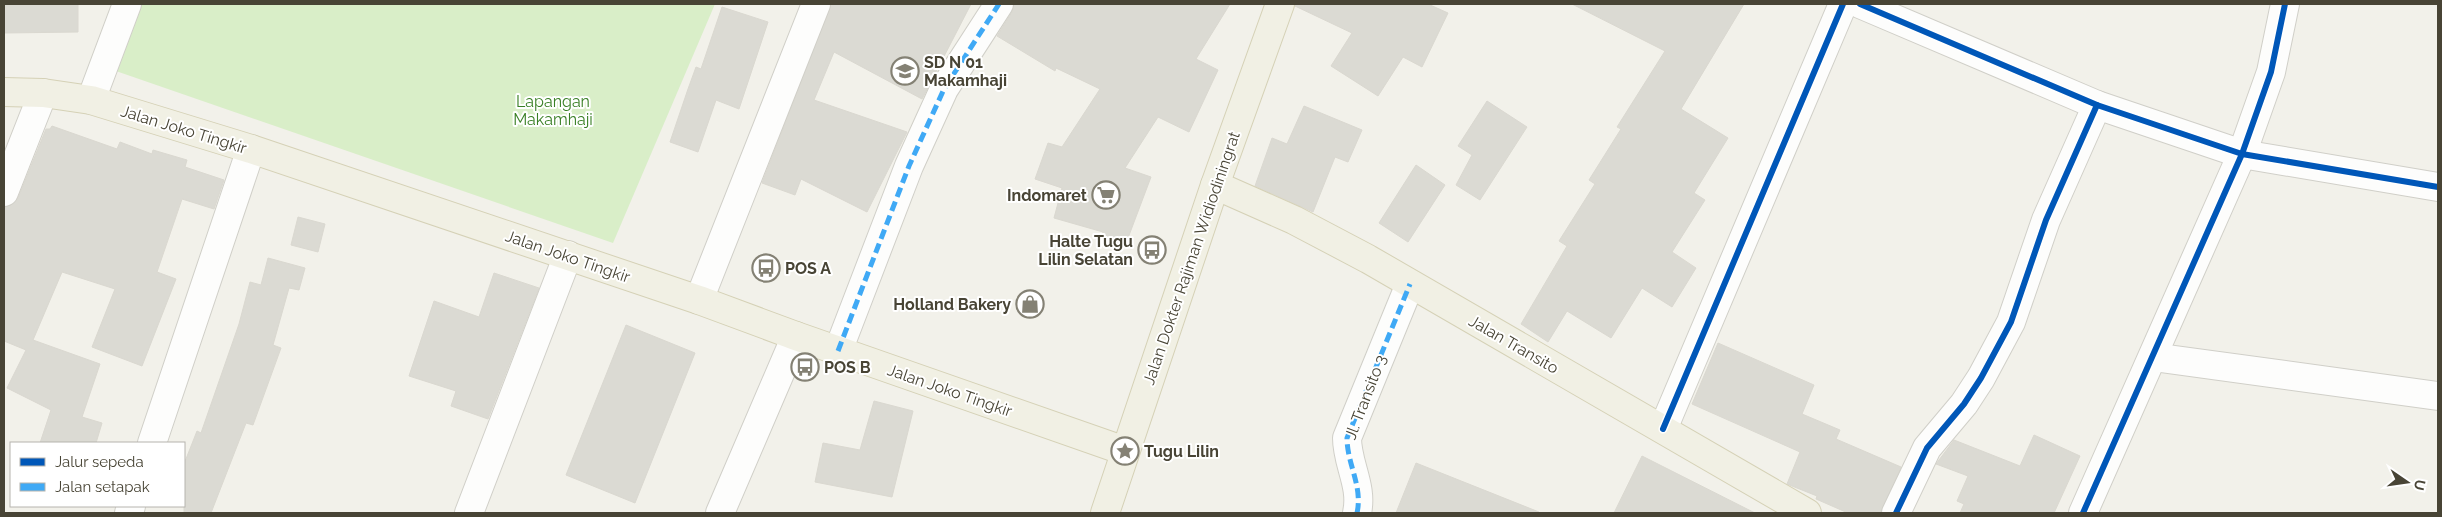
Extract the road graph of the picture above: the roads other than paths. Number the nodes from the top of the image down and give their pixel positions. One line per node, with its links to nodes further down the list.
1 (127, 4): 10 (street)
2 (816, 4): 19 (street)
3 (999, 4): 21 (street)
4 (1280, 4): 14 (main road, Jalan Dokter Rajiman Widiodiningrat)
5 (1843, 4): 24 (street)
6 (1860, 4): 11 (street)
7 (2285, 4): 13 (street)
8 (4, 92): 9 (main road, Jalan Joko Tingkir)
9 (44, 93): 10 (main road, Jalan Joko Tingkir); 16 (street)
10 (91, 100): 12 (main road, Jalan Joko Tingkir)
11 (2097, 105): 13 (street); 32 (street)
12 (251, 149): 17 (main road, Jalan Joko Tingkir); 25 (street)
13 (2242, 154): 15 (street); 22 (street)
14 (1215, 185): 18 (main road, Jalan Transito); 26 (main road, Jalan Dokter Rajiman Widiodiningrat)
15 (2438, 187)
16 (4, 192)
17 (568, 255): 19 (main road, Jalan Joko Tingkir); 27 (street)
18 (1410, 284): 24 (main road, Jalan Transito); 30 (street, Jl. Transito 3)
19 (699, 300): 20 (main road, Jalan Joko Tingkir)
20 (796, 336): 21 (main road, Jalan Joko Tingkir); 28 (street)
21 (838, 351): 26 (main road, Jalan Joko Tingkir)
22 (2153, 357): 23 (street); 33 (street)
23 (2438, 396)
24 (1663, 430): 31 (main road, Jalan Transito)
25 (152, 442)
26 (1125, 451): 29 (main road, Jalan Dokter Rajiman Widiodiningrat)
27 (469, 513)
28 (720, 513)
29 (1105, 513)
30 (1357, 513)
31 (1807, 513)
32 (1896, 513)
33 (2083, 513)

